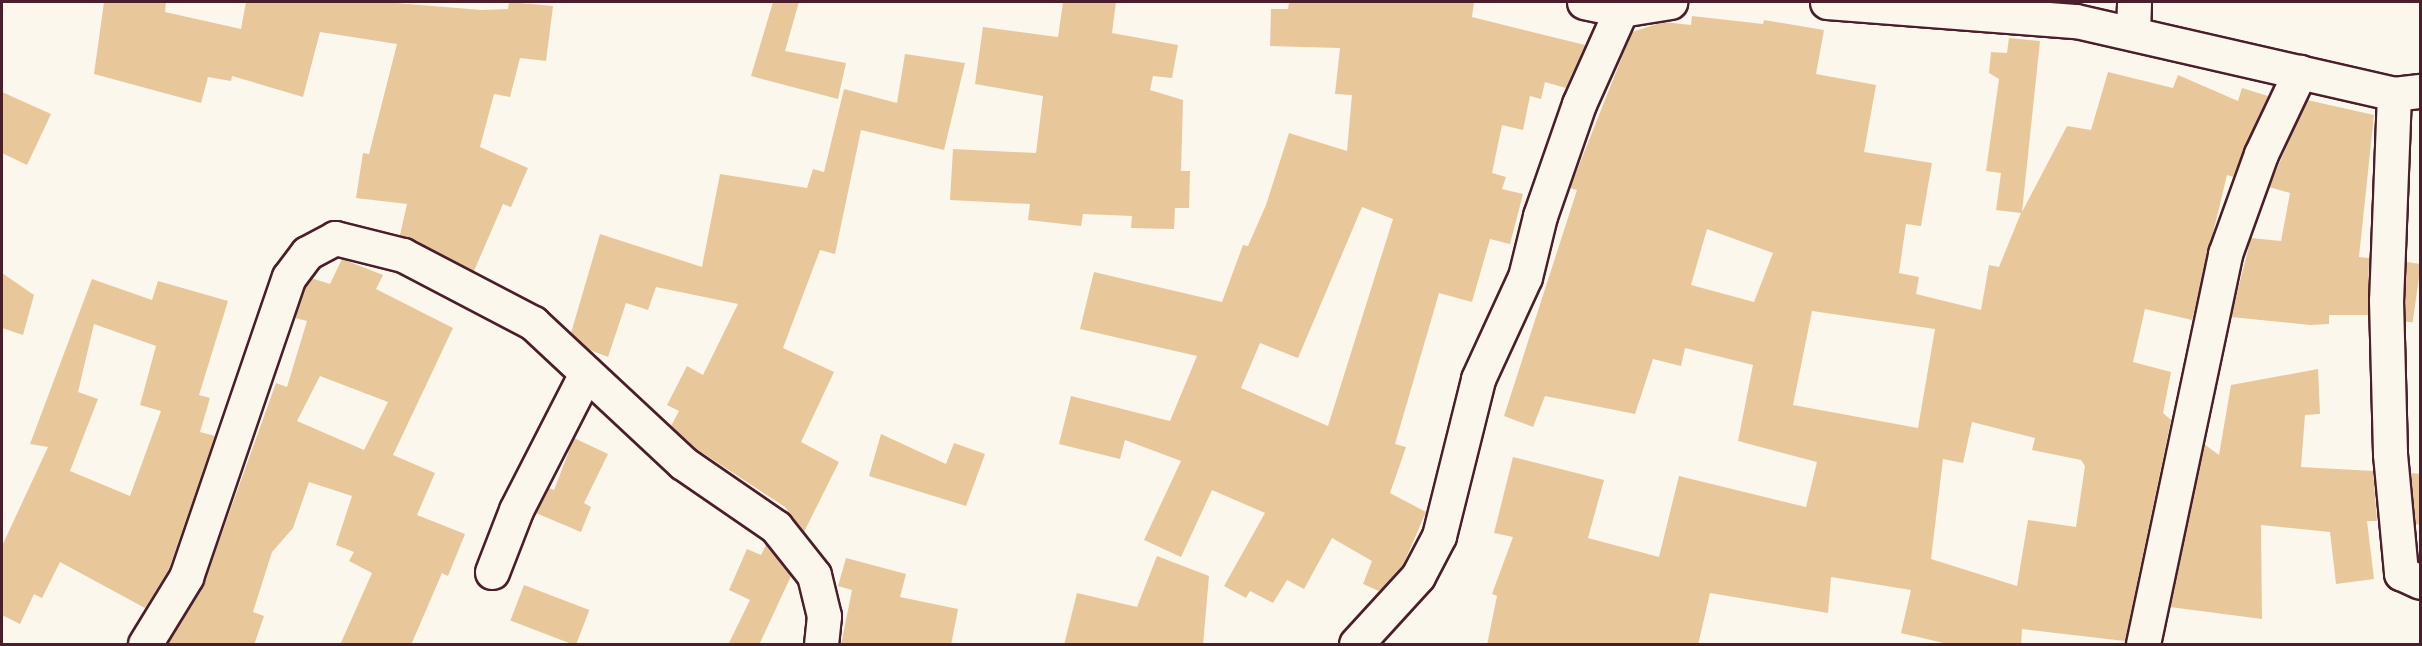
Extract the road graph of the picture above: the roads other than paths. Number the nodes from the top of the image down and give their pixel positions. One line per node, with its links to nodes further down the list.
1 (1584, 2): 4 (street)
2 (1671, 2): 4 (street)
3 (1827, 2): 5 (street)
4 (1622, 10): 13 (street)
5 (2134, 17): 6 (street)
6 (2300, 72): 7 (street); 14 (street)
7 (2408, 92): 10 (street)
8 (586, 373): 9 (street); 11 (street); 12 (street)
9 (492, 572)
10 (2421, 582)
11 (145, 645)
12 (821, 645)
13 (1356, 645)
14 (2143, 645)

